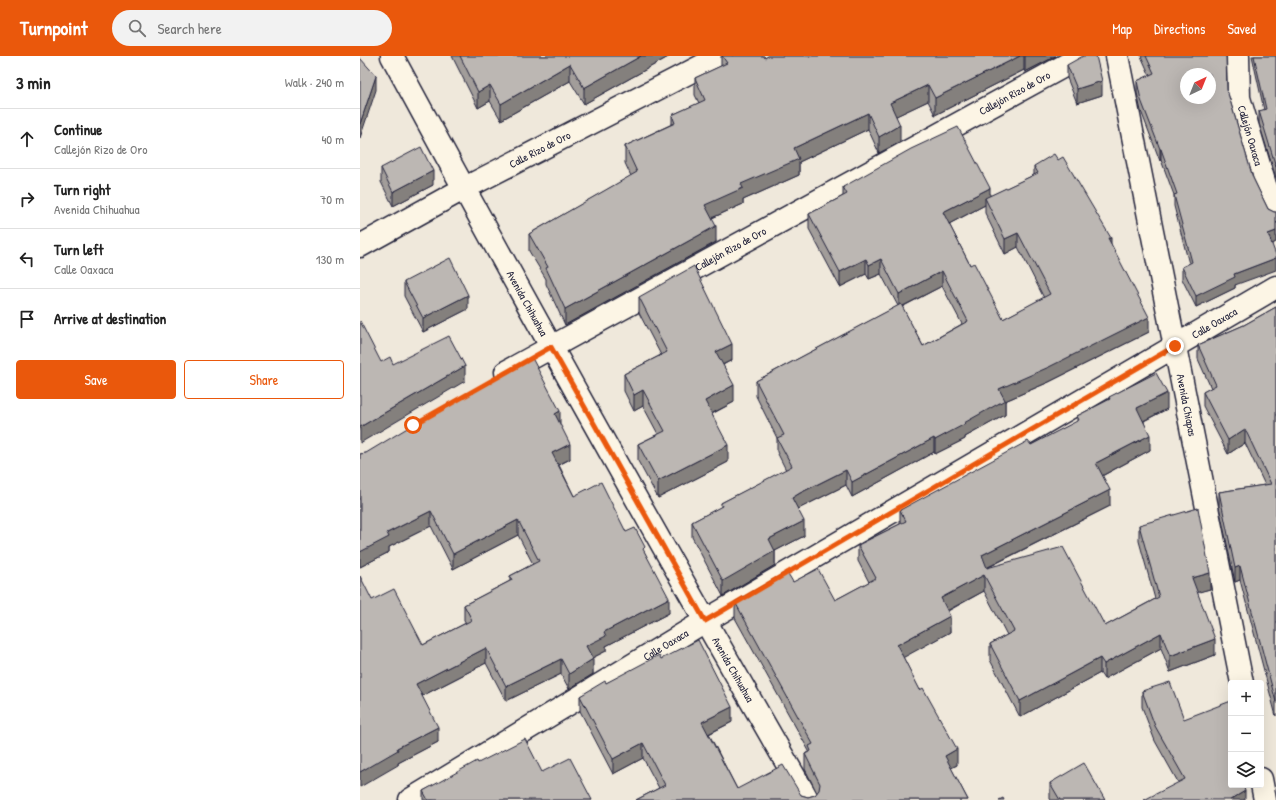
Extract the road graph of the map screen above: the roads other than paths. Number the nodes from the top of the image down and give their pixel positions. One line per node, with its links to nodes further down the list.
1 (392, 56): 6 (street, Avenida Chihuahua)
2 (721, 56): 6 (street, Calle Rizo de Oro)
3 (1082, 56): 11 (street, Callejón Rizo de Oro)
4 (1117, 56): 10 (street, Avenida Chiapas)
5 (1238, 56): 7 (street, Callejón Oaxaca)
6 (463, 189): 8 (street, Calle Rizo de Oro); 11 (street, Avenida Chihuahua)
7 (1276, 211)
8 (360, 246)
9 (1276, 287): 10 (street, Calle Oaxaca)
10 (1175, 346): 13 (street, Calle Oaxaca); 14 (street, Avenida Chiapas)
11 (551, 347): 12 (street, Callejón Rizo de Oro); 13 (street, Avenida Chihuahua)
12 (489, 382)
13 (705, 621): 17 (street, Calle Oaxaca); 18 (street, Avenida Chihuahua)
14 (1241, 680)
15 (1263, 788): 19 (street)
16 (1276, 797): 20 (street)
17 (410, 800)
18 (808, 800)
19 (1265, 800)
20 (1271, 800)

